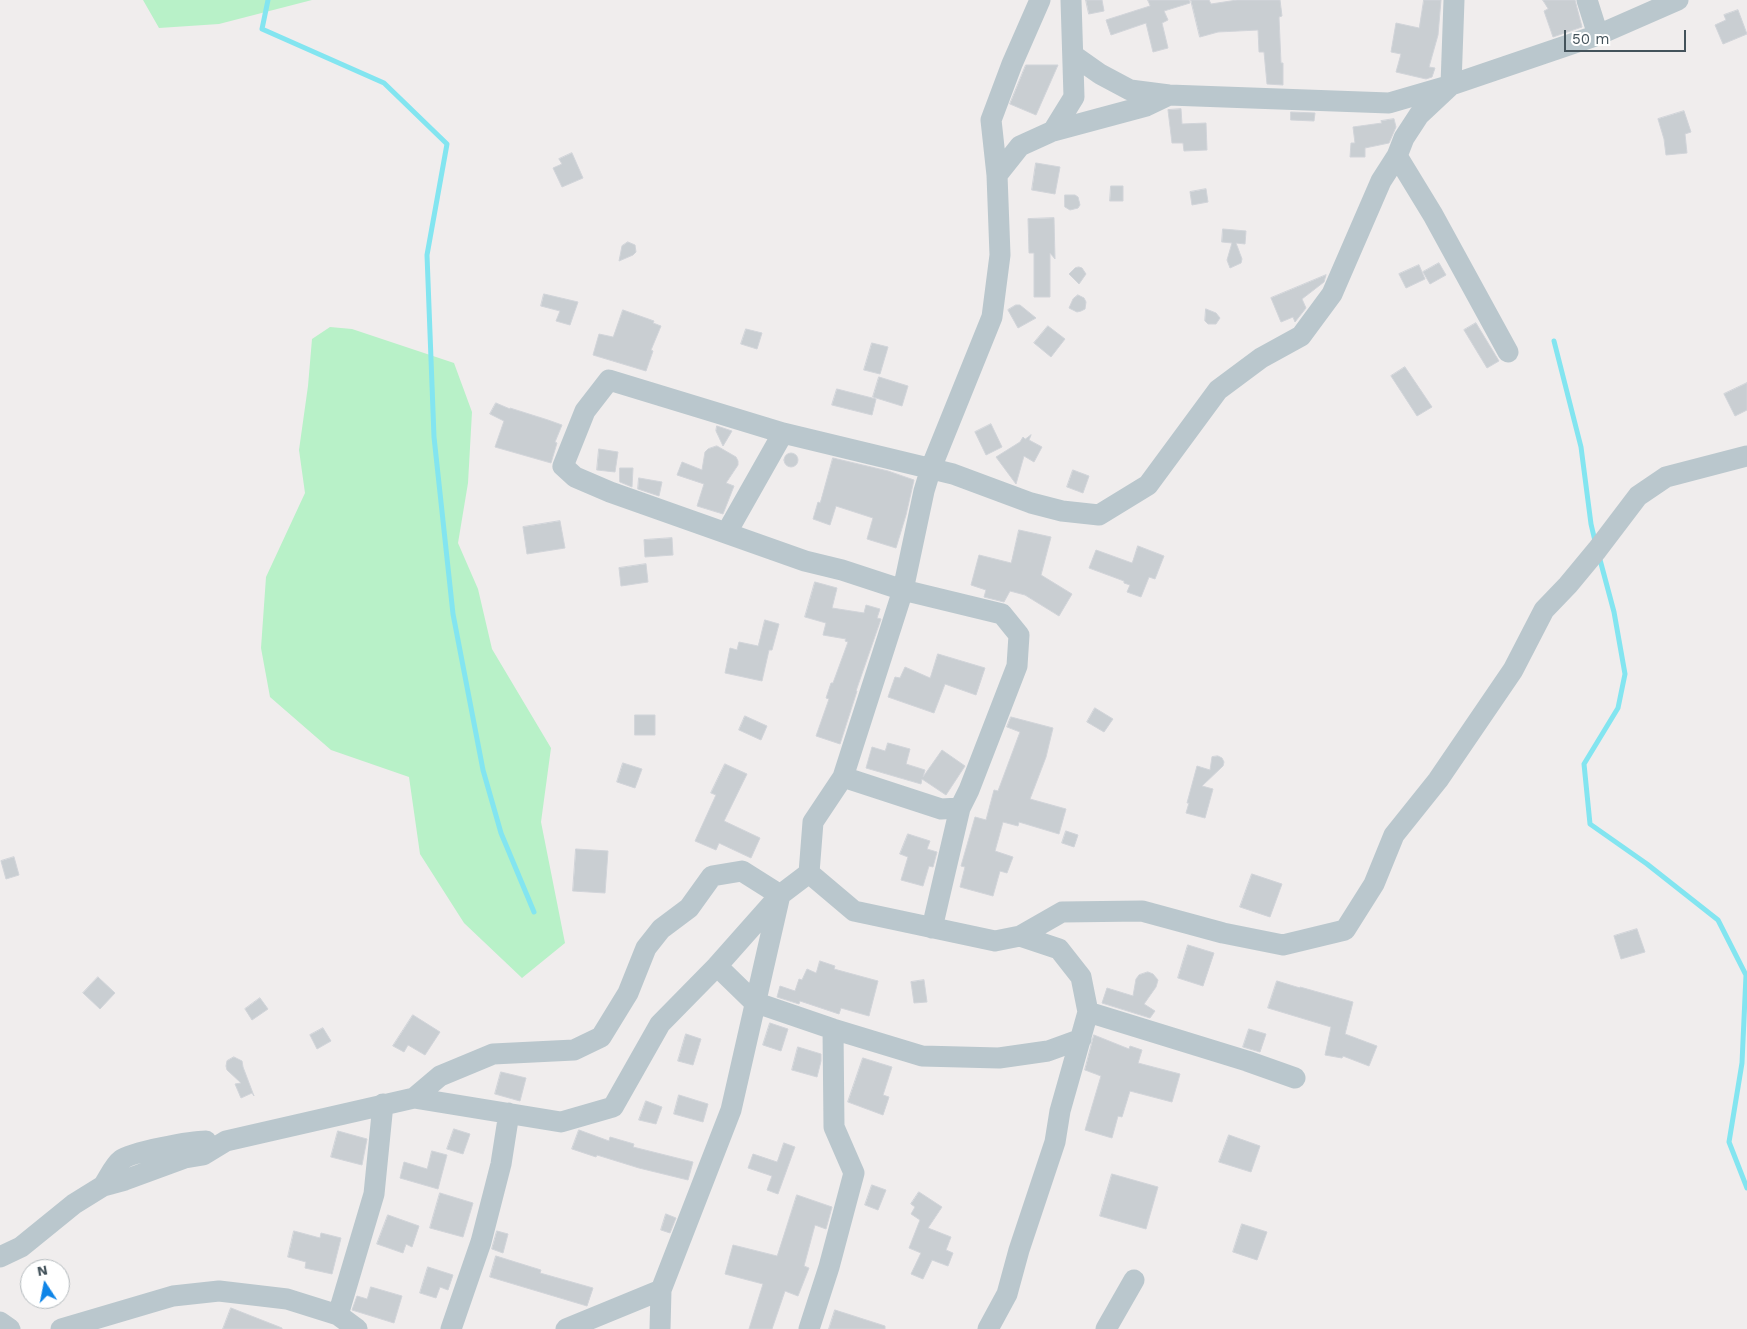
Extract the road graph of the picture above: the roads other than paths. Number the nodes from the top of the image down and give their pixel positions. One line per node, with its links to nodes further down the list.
1 (1040, 0): 12 (street)
2 (1071, 0): 7 (street)
3 (1454, 0): 8 (street)
4 (1587, 0): 6 (street)
5 (1678, 0): 6 (street)
6 (1598, 35): 8 (street)
7 (1073, 55): 9 (street); 10 (street)
8 (1451, 85): 9 (street); 11 (street)
9 (1169, 95): 10 (street)
10 (1053, 131): 12 (street)
11 (1396, 156): 13 (street); 16 (street)
12 (997, 175): 16 (street)
13 (1508, 352)
14 (783, 433): 16 (street); 17 (street); 17 (street)
15 (1747, 456): 24 (street)
16 (931, 468): 18 (street)
17 (726, 532): 18 (street)
18 (904, 590): 19 (street); 20 (street)
19 (843, 777): 20 (street); 21 (street)
20 (960, 808): 23 (street)
21 (809, 873): 22 (street); 23 (street)
22 (780, 895): 25 (street); 26 (street); 31 (street)
23 (932, 928): 24 (street)
24 (1020, 936): 27 (street)
25 (717, 966): 26 (street); 33 (street)
26 (754, 1002): 28 (street); 36 (street)
27 (1088, 1012): 29 (street); 30 (street)
28 (833, 1029): 29 (street); 45 (street)
29 (1081, 1039): 46 (street)
30 (1295, 1078)
31 (414, 1098): 32 (street); 33 (street)
32 (383, 1104): 34 (street); 37 (street)
33 (509, 1113): 42 (street)
34 (0, 1257)
35 (1134, 1280): 47 (street)
36 (661, 1290): 43 (street); 44 (street)
37 (338, 1315): 40 (street); 41 (street)
38 (0, 1322): 39 (street)
39 (10, 1329)
40 (61, 1329)
41 (357, 1329)
42 (451, 1329)
43 (566, 1329)
44 (660, 1329)
45 (809, 1329)
46 (988, 1329)
47 (1106, 1329)

